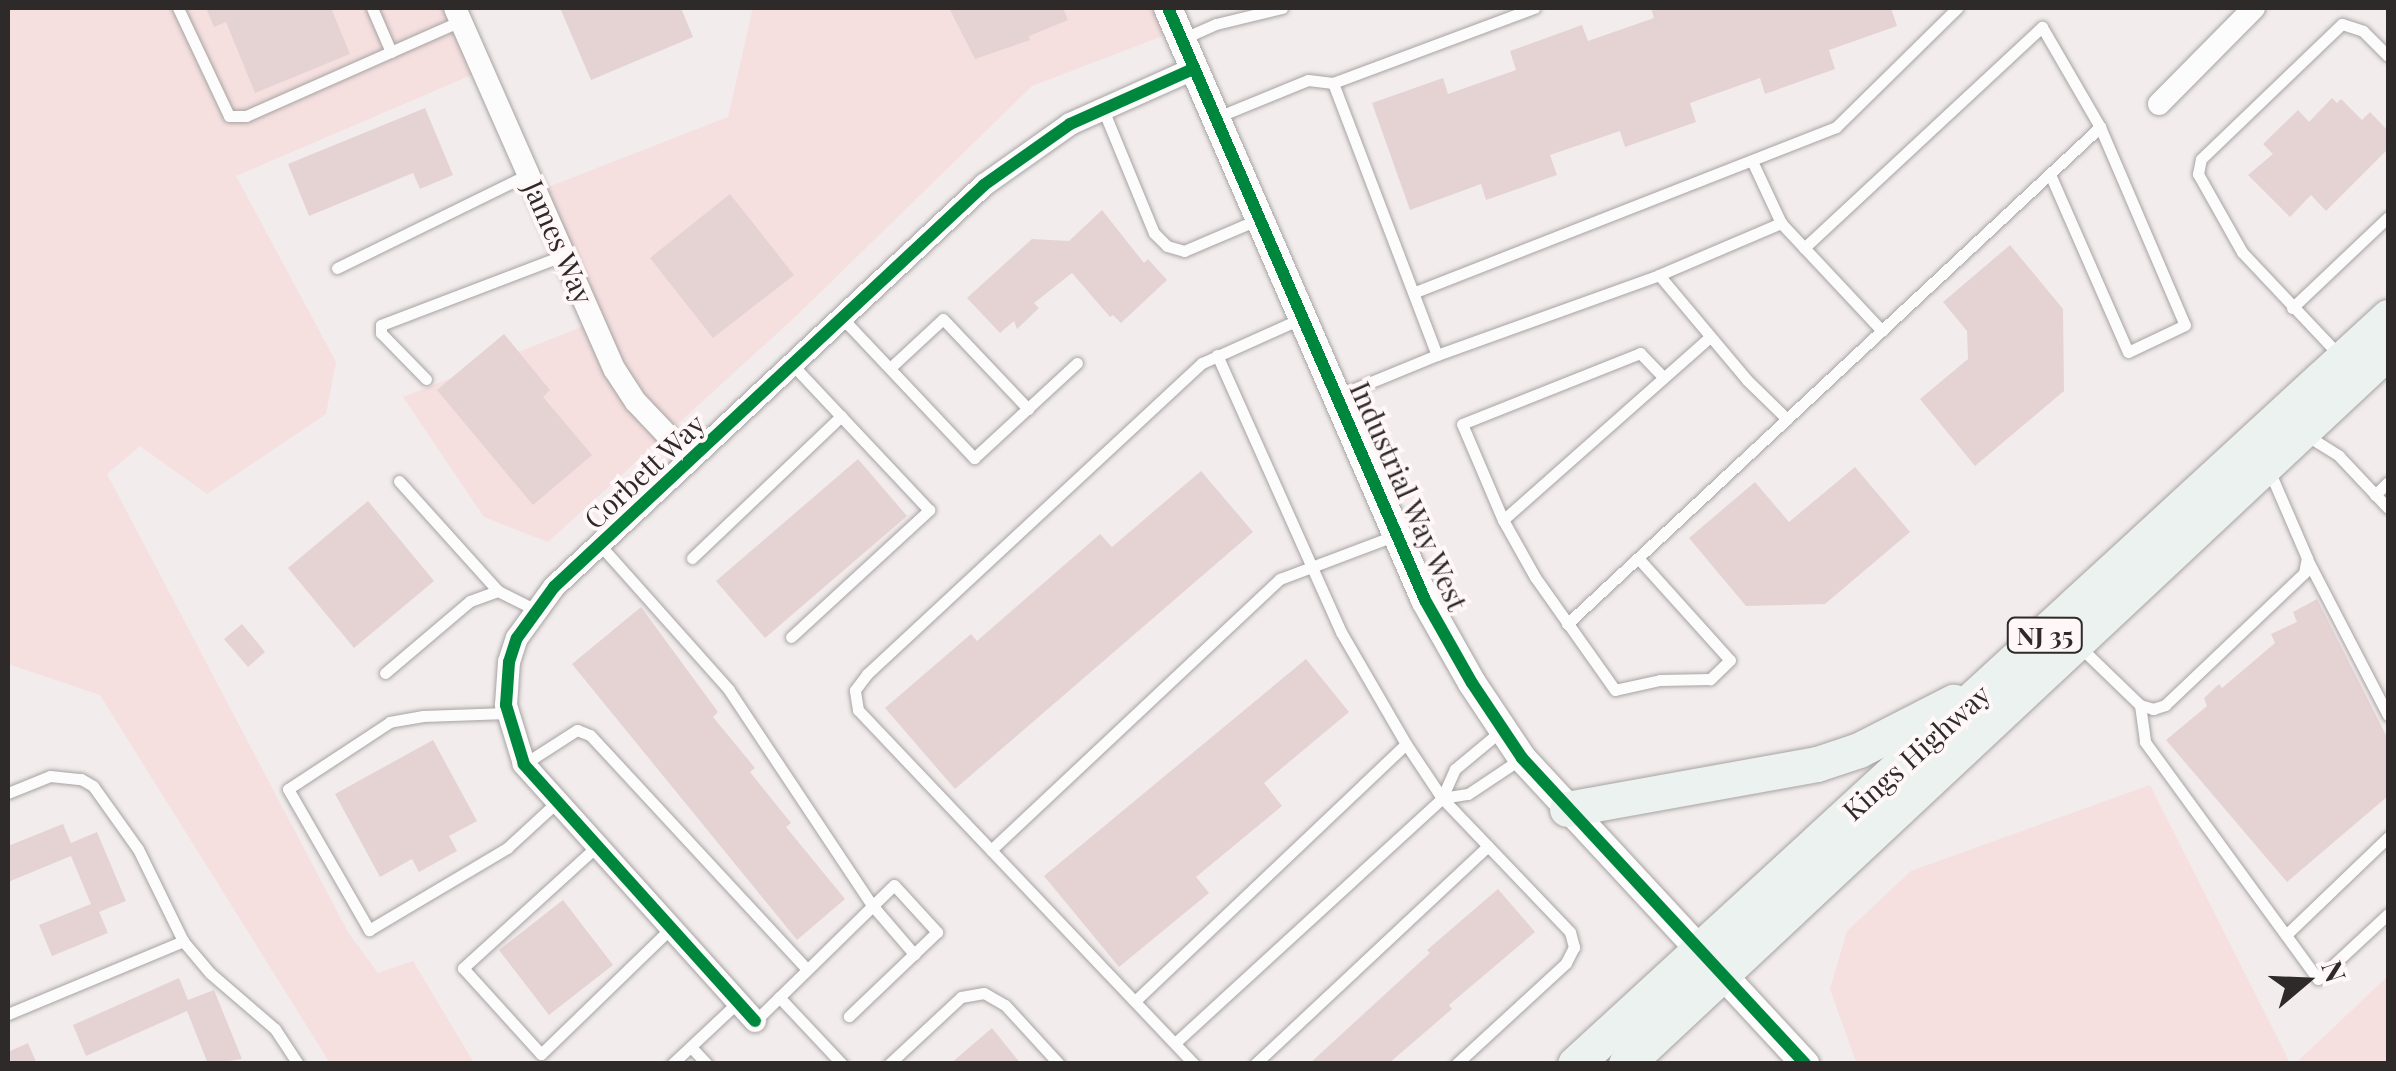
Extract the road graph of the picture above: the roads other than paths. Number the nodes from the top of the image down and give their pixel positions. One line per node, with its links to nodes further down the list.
1 (178, 8): 10 (lane)
2 (372, 8): 10 (lane)
3 (1168, 8): 9 (street, Industrial Way West)
4 (1282, 8): 9 (lane)
5 (1534, 8): 13 (lane)
6 (1957, 8): 18 (lane)
7 (2254, 8): 14 (street)
8 (458, 14): 10 (lane); 19 (street, James Way)
9 (1182, 38): 12 (street, Industrial Way West)
10 (391, 52)
11 (2388, 56): 29 (lane)
12 (1193, 69): 15 (street, Corbett Way); 16 (street, Industrial Way West)
13 (1334, 83): 16 (lane); 28 (lane)
14 (2159, 104)
15 (1102, 107): 22 (lane); 32 (street, Corbett Way)
16 (1214, 118): 22 (street, Industrial Way West)
17 (2100, 127): 20 (lane); 20 (lane); 24 (lane)
18 (1752, 161): 23 (lane); 28 (lane)
19 (528, 174): 25 (street, James Way); 26 (lane)
20 (2050, 174): 33 (lane)
21 (2388, 217): 29 (lane)
22 (1259, 219): 31 (street, Industrial Way West)
23 (1781, 223): 24 (lane); 27 (lane)
24 (1804, 248): 33 (lane)
25 (564, 255): 43 (lane); 49 (street, James Way)
26 (337, 268)
27 (1659, 275): 34 (lane); 36 (lane)
28 (1415, 292): 36 (lane)
29 (2292, 308): 38 (lane)
30 (2388, 316): 38 (main road, Kings Highway / NJ 35)
31 (1302, 318): 37 (lane); 44 (street, Industrial Way West)
32 (844, 320): 40 (street, Corbett Way); 41 (lane)
33 (1882, 331): 47 (lane)
34 (1710, 337): 42 (lane); 47 (lane)
35 (2388, 351): 48 (main road, Kings Highway / NJ 35)
36 (1437, 354): 44 (lane)
37 (1218, 355): 61 (lane); 83 (lane)
38 (2343, 359): 68 (main road, Kings Highway / NJ 35)
39 (1077, 363): 45 (lane)
40 (794, 366): 46 (lane); 49 (street, Corbett Way)
41 (890, 368): 45 (lane); 45 (lane)
42 (1663, 377): 55 (lane); 55 (lane)
43 (426, 379)
44 (1338, 396): 56 (street, Industrial Way West)
45 (1028, 410)
46 (841, 416): 58 (lane); 65 (lane)
47 (1787, 419): 59 (lane)
48 (2302, 433): 50 (main road, Kings Highway / NJ 35); 53 (lane)
49 (690, 459): 57 (street, Corbett Way)
50 (2267, 466): 60 (lane); 66 (main road, Kings Highway / NJ 35)
51 (399, 481): 62 (lane)
52 (2388, 482): 53 (lane)
53 (2375, 494): 54 (lane)
54 (2388, 508)
55 (1503, 520): 64 (lane)
56 (1398, 534): 61 (lane); 72 (street, Industrial Way West)
57 (600, 545): 63 (street, Corbett Way); 84 (lane)
58 (692, 558)
59 (1638, 558): 64 (lane); 64 (lane)
60 (2306, 558): 69 (lane); 71 (lane)
61 (1312, 564): 73 (lane); 83 (lane)
62 (498, 591): 63 (lane); 67 (lane)
63 (534, 609): 70 (street, Corbett Way)
64 (1567, 624)
65 (790, 638)
66 (2078, 645): 69 (lane); 92 (main road, Kings Highway / NJ 35)
67 (385, 672)
68 (1998, 678): 79 (main road); 89 (main road, Kings Highway / NJ 35)
69 (2140, 706): 87 (lane)
70 (508, 713): 75 (street, Corbett Way); 78 (lane)
71 (2388, 715)
72 (1503, 730): 74 (street, Industrial Way West); 77 (lane)
73 (1406, 744): 77 (lane); 95 (lane)
74 (1522, 758): 77 (lane); 79 (street, Industrial Way West)
75 (524, 764): 78 (street, Corbett Way); 91 (lane)
76 (8, 793): 88 (lane)
77 (1442, 798): 81 (lane); 99 (lane)
78 (556, 802): 82 (street, Corbett Way)
79 (1567, 809): 89 (street, Industrial Way West)
80 (2388, 837): 87 (lane)
81 (1488, 846): 108 (lane); 109 (lane)
82 (596, 847): 86 (street, Corbett Way); 86 (lane)
83 (991, 850): 95 (lane)
84 (872, 905): 90 (lane); 90 (lane); 91 (lane)
85 (2388, 914): 87 (lane)
86 (670, 928): 94 (street, Corbett Way)
87 (2288, 933)
88 (183, 941): 96 (lane); 101 (lane)
89 (1697, 948): 92 (street, Industrial Way West); 110 (main road, Kings Highway / NJ 35)
90 (914, 954): 97 (lane)
91 (808, 969): 93 (lane)
92 (1722, 974): 111 (main road, Kings Highway / NJ 35); 112 (street, Industrial Way West)
93 (778, 997): 98 (lane); 104 (lane)
94 (738, 1002): 98 (street, Corbett Way); 100 (lane)
95 (1135, 1002): 99 (lane)
96 (8, 1014)
97 (848, 1016)
98 (755, 1020)
99 (1175, 1043): 107 (lane)
100 (691, 1047): 102 (lane); 103 (lane)
101 (298, 1064)
102 (672, 1064)
103 (707, 1064)
104 (842, 1064)
105 (890, 1064): 106 (lane)
106 (1059, 1064)
107 (1194, 1064)
108 (1255, 1064)
109 (1456, 1064)
110 (1575, 1064)
111 (1626, 1064)
112 (1806, 1064)

